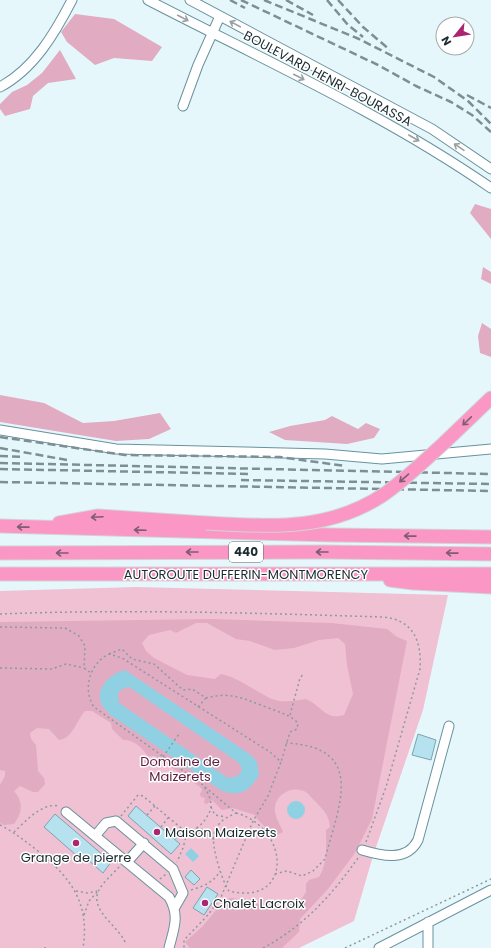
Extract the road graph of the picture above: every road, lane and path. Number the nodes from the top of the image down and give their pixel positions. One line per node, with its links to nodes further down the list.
1 (72, 0): 6 (street)
2 (148, 0): 5 (street, BOULEVARD HENRI-BOURASSA, one-way to 5)
3 (190, 0): 4 (street, BOULEVARD HENRI-BOURASSA)
4 (220, 16): 5 (street); 8 (street, BOULEVARD HENRI-BOURASSA, one-way to 4)
5 (213, 34): 7 (street); 9 (street, BOULEVARD HENRI-BOURASSA, one-way to 9)
6 (0, 87)
7 (183, 106)
8 (491, 169)
9 (491, 188)
10 (491, 398): 14 (highway, one-way to 14, bridge)
11 (0, 430): 12 (street)
12 (491, 449)
13 (0, 526): 14 (highway, one-way to 13)
14 (46, 527): 15 (highway, one-way to 14)
15 (491, 537)
16 (0, 553): 17 (highway, AUTOROUTE DUFFERIN-MONTMORENCY / 440, one-way to 16)
17 (491, 554)
18 (337, 573): 19 (highway, AUTOROUTE DUFFERIN-MONTMORENCY / 440); 20 (highway, AUTOROUTE DUFFERIN-MONTMORENCY / 440); 21 (highway)
19 (0, 574)
20 (491, 574)
21 (491, 587)
22 (0, 614): 56 (path)
23 (0, 627): 26 (path)
24 (109, 654): 28 (path); 29 (path); 30 (path)
25 (0, 668): 26 (path)
26 (84, 668): 28 (path)
27 (304, 672): 31 (path)
28 (91, 673): 35 (path)
29 (206, 698): 30 (path); 31 (path)
30 (198, 707): 36 (path)
31 (290, 715): 34 (path)
32 (449, 726): 56 (street)
33 (179, 734): 35 (path)
34 (286, 742): 36 (path); 60 (path)
35 (163, 757): 37 (path)
36 (281, 762): 46 (path)
37 (202, 785): 39 (path); 41 (path)
38 (155, 806): 42 (path); 43 (path); 45 (path)
39 (211, 807): 44 (path); 49 (path)
40 (66, 812): 50 (path); 52 (street)
41 (236, 813): 44 (path); 46 (path)
42 (147, 815)
43 (168, 817): 48 (path); 51 (path)
44 (226, 818): 54 (path)
45 (116, 821): 52 (street); 55 (street)
46 (253, 821): 60 (path); 63 (path)
47 (0, 825): 50 (path)
48 (161, 827)
49 (195, 829): 51 (path); 54 (path)
50 (14, 832): 66 (path)
51 (186, 835): 53 (path); 58 (path)
52 (95, 836): 57 (street)
53 (175, 840)
54 (214, 840): 59 (path)
55 (144, 843): 57 (street); 58 (street)
56 (362, 850): 78 (path)
57 (126, 862): 62 (street); 64 (path)
58 (173, 868): 62 (path); 67 (street)
59 (220, 871): 63 (path); 67 (path)
60 (275, 874): 63 (path)
61 (491, 879): 72 (path)
62 (151, 882): 68 (street)
63 (225, 886): 77 (path)
64 (99, 890): 66 (path); 69 (path); 71 (path)
65 (491, 890): 70 (street)
66 (76, 891): 69 (path)
67 (183, 893): 68 (street)
68 (175, 907): 76 (street)
69 (83, 916): 75 (path)
70 (428, 922): 80 (street); 81 (street)
71 (126, 945)
72 (350, 947): 79 (path)
73 (44, 948): 74 (path)
74 (47, 948)
75 (83, 948)
76 (169, 948)
77 (184, 948)
78 (263, 948)
79 (346, 948)
80 (379, 948)
81 (428, 948)

